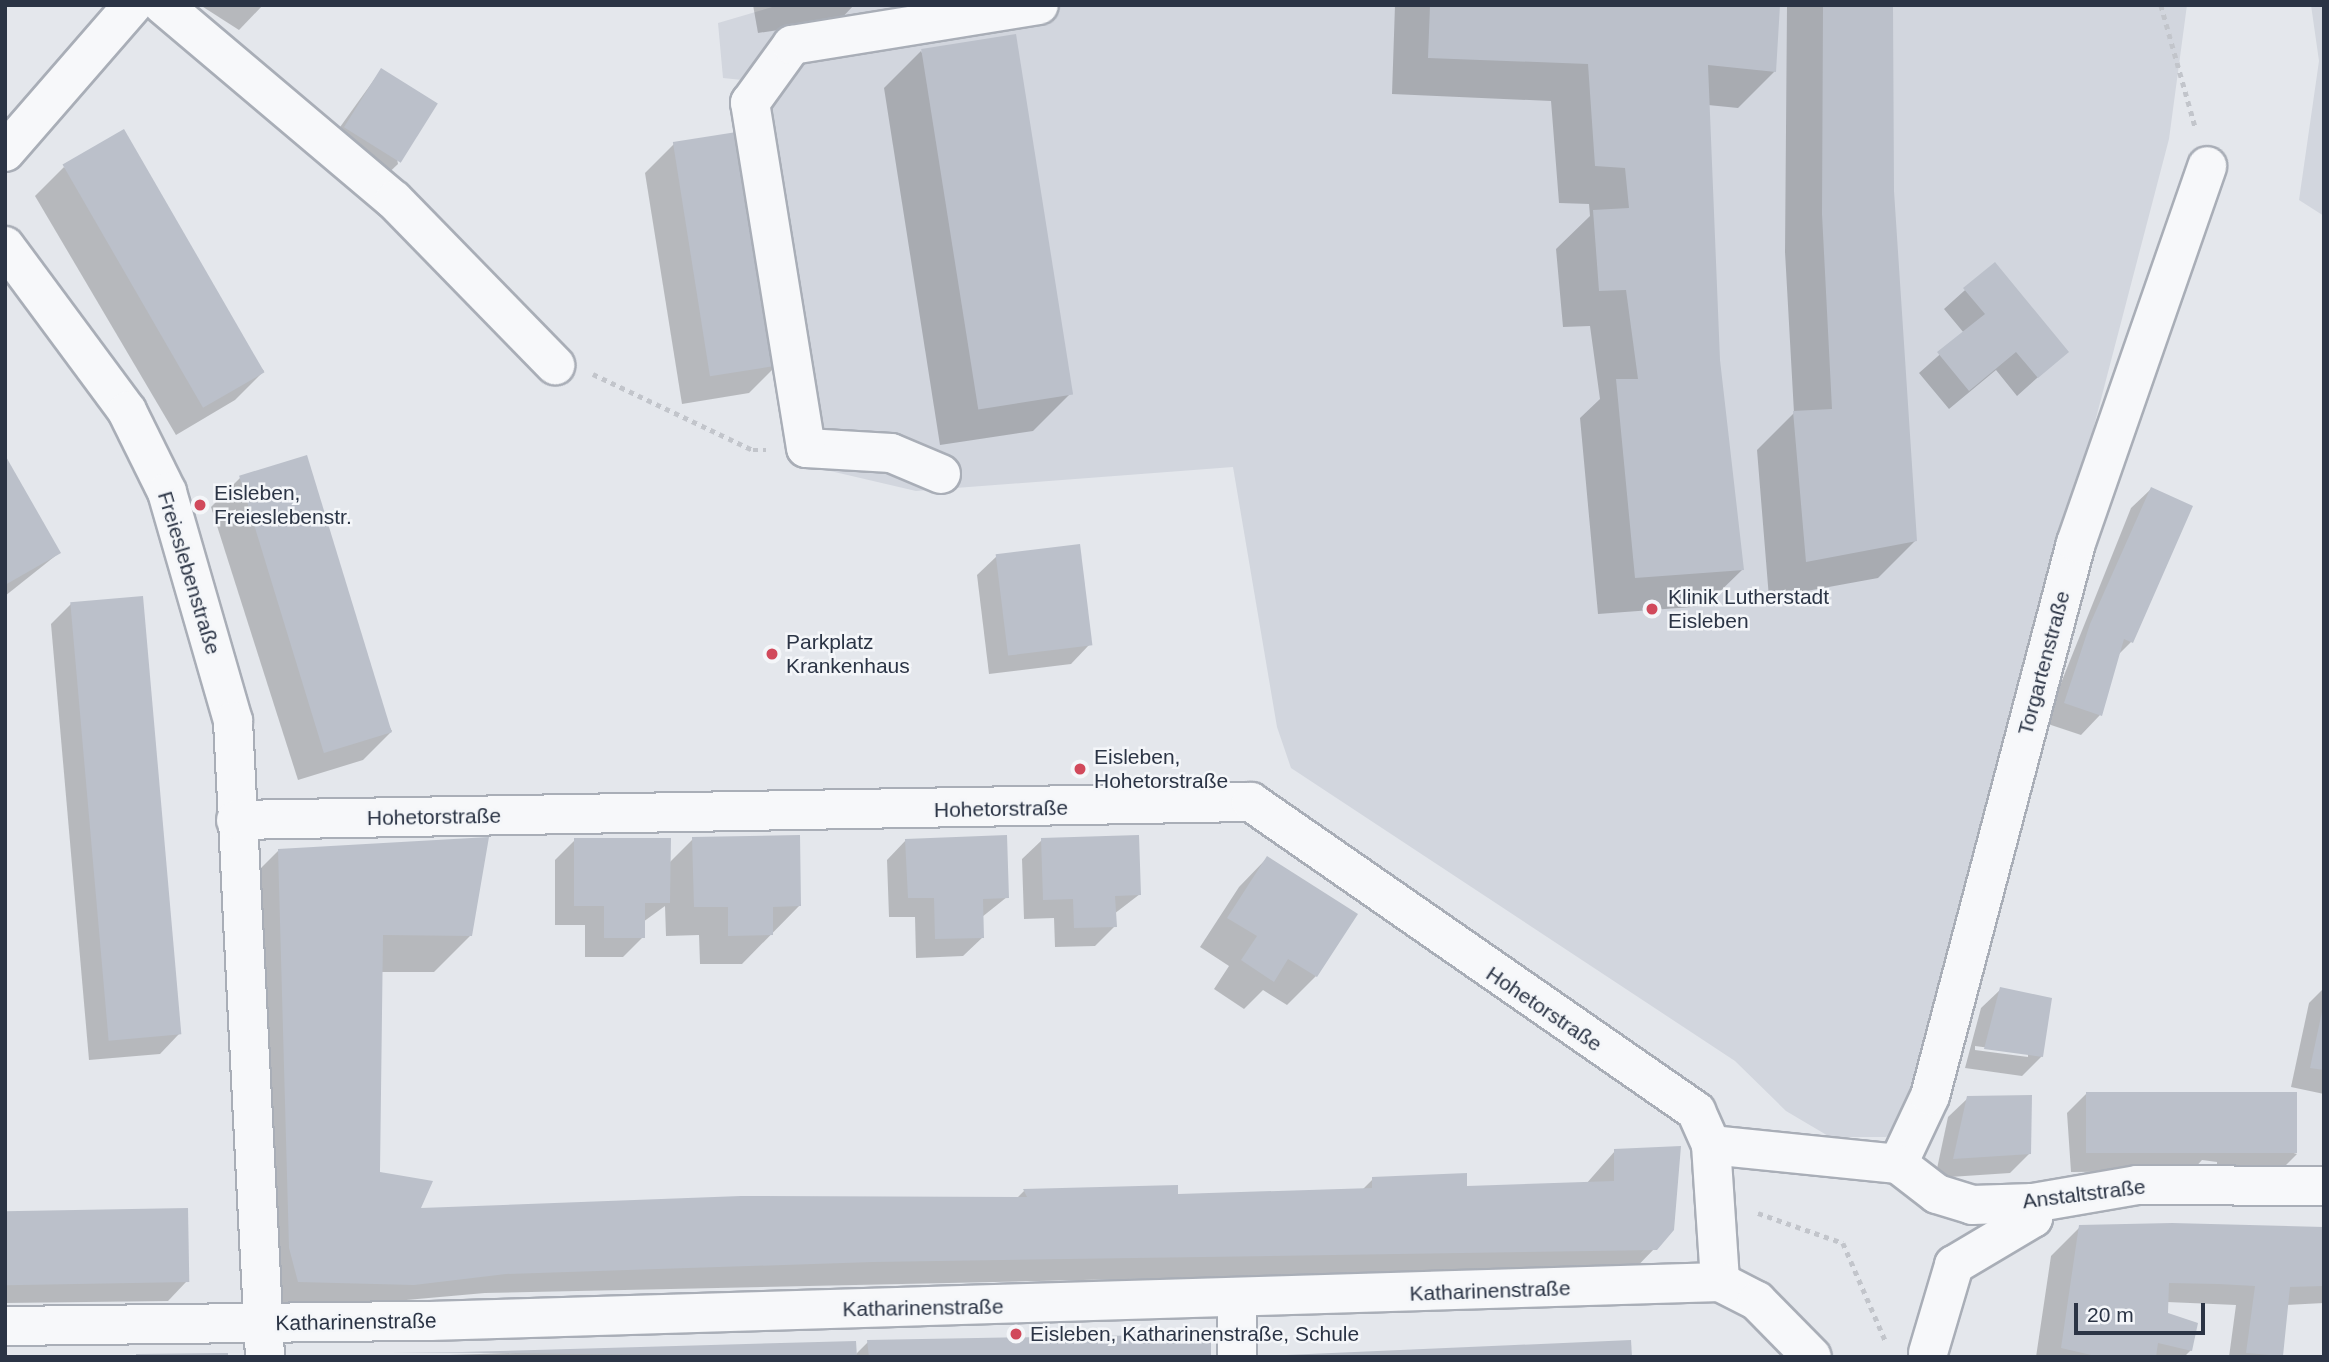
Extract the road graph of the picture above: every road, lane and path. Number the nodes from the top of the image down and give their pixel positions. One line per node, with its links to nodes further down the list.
1 (133, 5): 5 (street)
2 (163, 5): 8 (street)
3 (1039, 5): 9 (street)
4 (2161, 5): 6 (path)
5 (5, 152)
6 (2207, 166): 13 (street, Torgartenstraße)
7 (5, 246): 11 (street, Freieslebenstraße)
8 (555, 365): 9 (path)
9 (806, 448): 10 (street)
10 (941, 474)
11 (236, 820): 12 (street, Hohetorstraße); 21 (street, Freieslebenstraße)
12 (1711, 1145): 13 (street); 16 (street)
13 (1898, 1164): 15 (street, Anstaltstraße)
14 (2324, 1186): 15 (street, Anstaltstraße)
15 (2034, 1203): 22 (street)
16 (1715, 1214): 17 (street); 20 (path)
17 (1720, 1282): 18 (street, Katharinenstraße); 24 (street, Katharinenstraße)
18 (1237, 1300): 21 (street, Katharinenstraße); 23 (street)
19 (5, 1326): 21 (street, Katharinenstraße)
20 (1880, 1329)
21 (265, 1340)
22 (1928, 1353)
23 (1237, 1357)
24 (1812, 1357)

